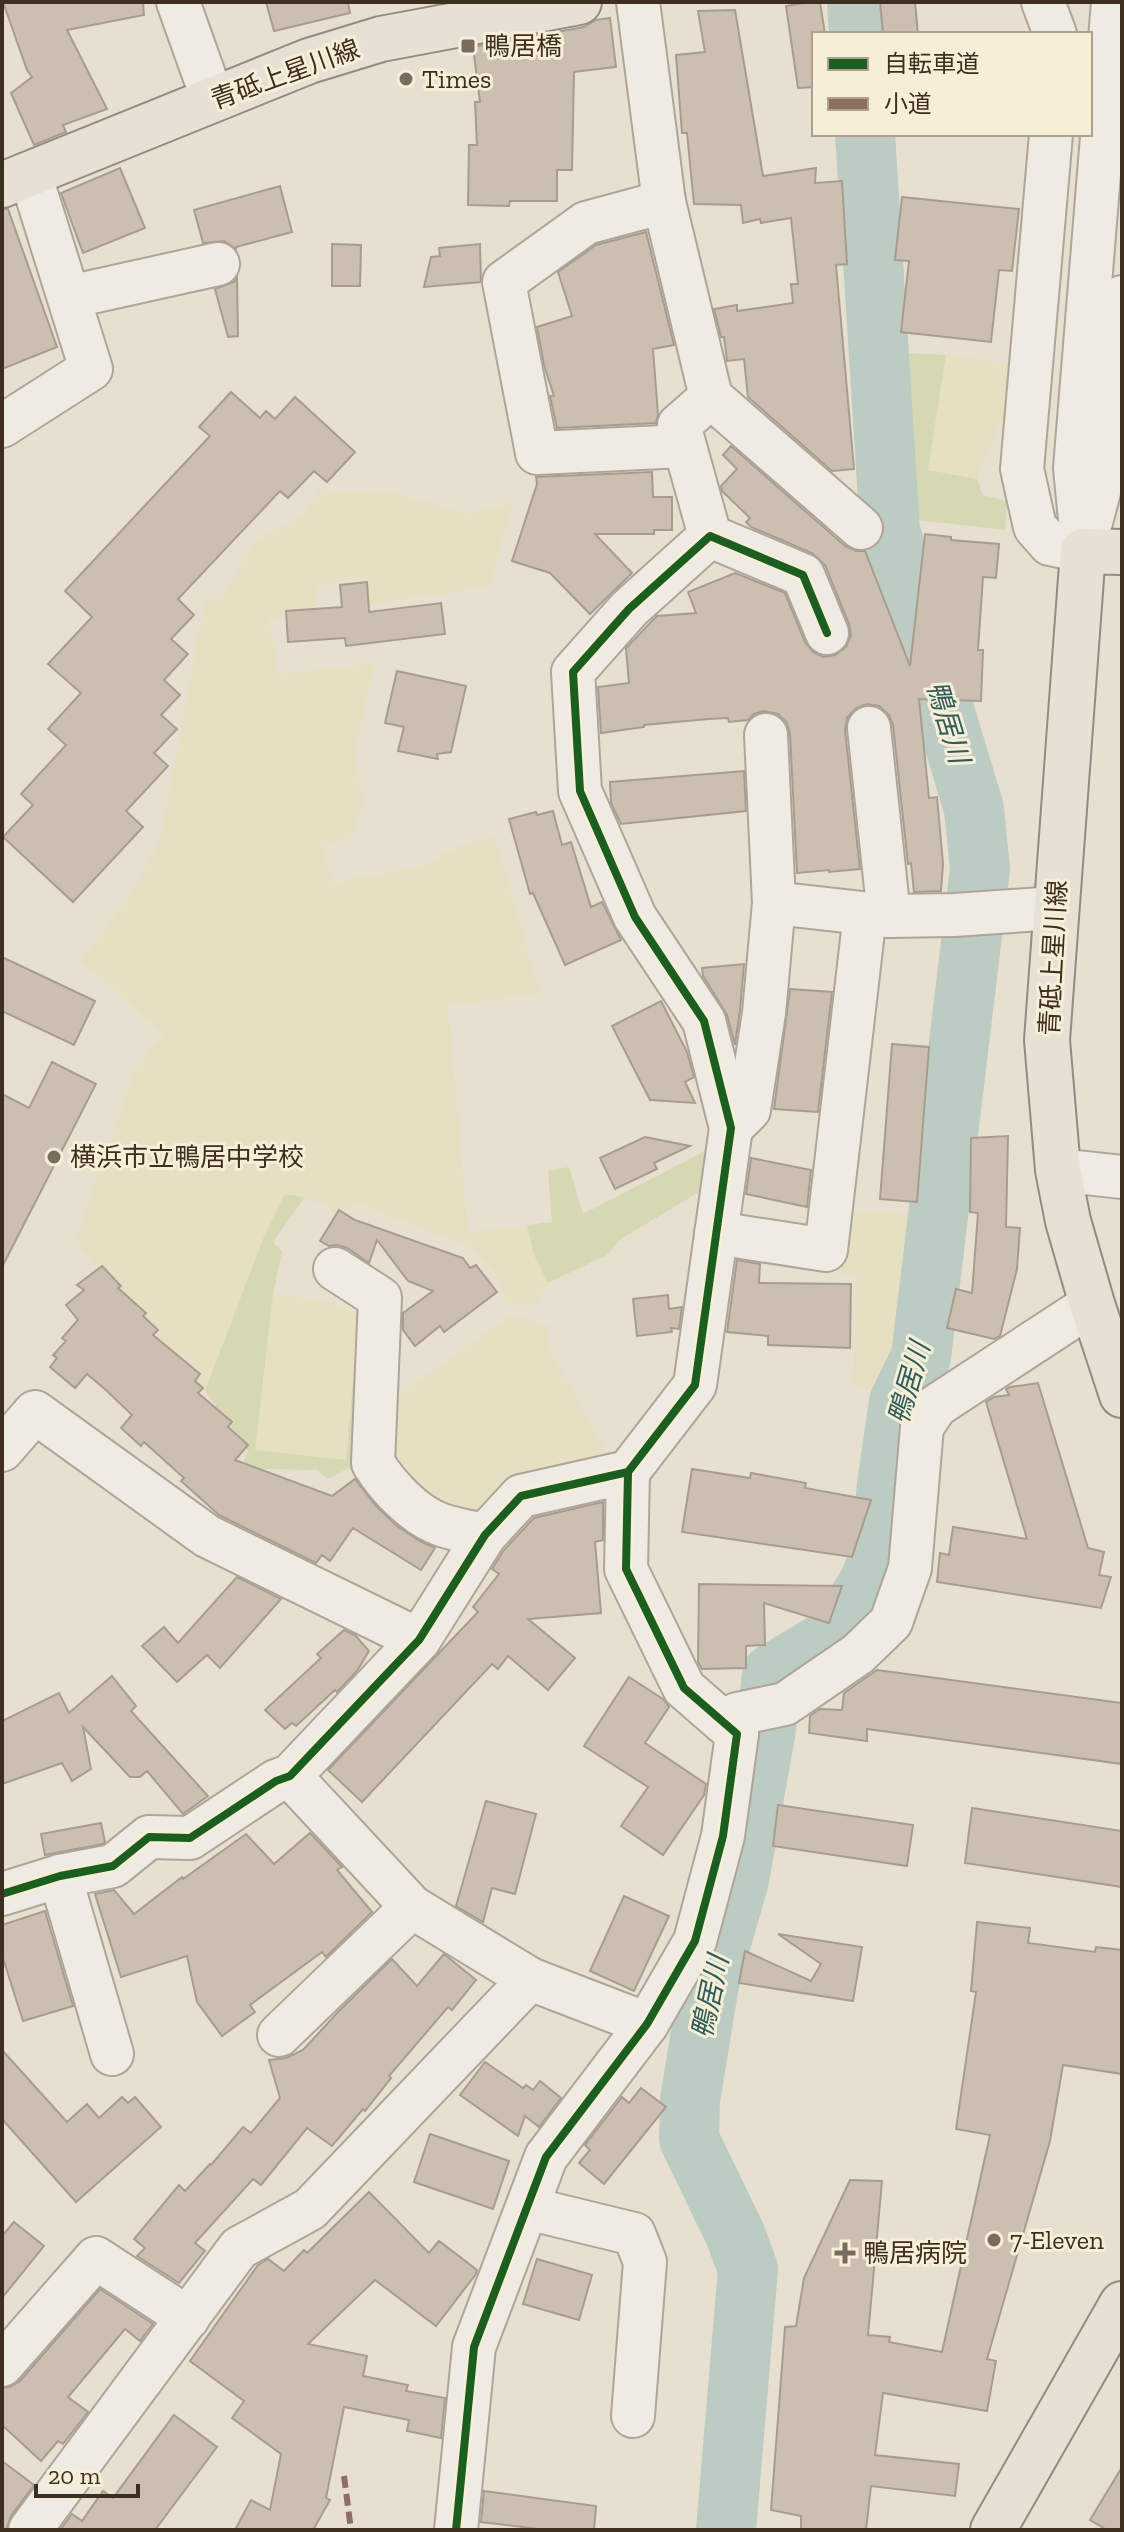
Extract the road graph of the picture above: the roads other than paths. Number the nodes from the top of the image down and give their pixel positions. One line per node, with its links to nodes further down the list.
1 (178, 2): 7 (street)
2 (579, 2): 7 (main road, 青砥上星川線)
3 (638, 2): 10 (street)
4 (1043, 2): 6 (street)
5 (1113, 2): 19 (street)
6 (1054, 32)
7 (213, 100): 9 (main road, 青砥上星川線)
8 (1051, 136): 19 (street)
9 (16, 180): 12 (street)
10 (664, 202): 14 (street); 16 (street)
11 (218, 264): 12 (street)
12 (69, 297): 15 (street)
13 (1122, 297): 19 (street)
14 (711, 397): 16 (street); 17 (street)
15 (2, 426)
16 (684, 446): 18 (street)
17 (861, 528)
18 (710, 536): 20 (street); 26 (street)
19 (1102, 551): 24 (main road, 青砥上星川線)
20 (827, 633)
21 (869, 728): 25 (street)
22 (766, 735): 23 (street)
23 (774, 903): 25 (street); 26 (street)
24 (1056, 908): 25 (street); 27 (main road, 青砥上星川線)
25 (877, 915): 29 (street)
26 (731, 1128): 29 (street)
27 (1058, 1170): 28 (street); 31 (main road, 青砥上星川線)
28 (1122, 1177)
29 (716, 1233): 34 (street)
30 (335, 1269): 35 (street)
31 (1092, 1304): 32 (main road, 青砥上星川線); 37 (street)
32 (1122, 1395)
33 (2, 1450): 36 (street)
34 (628, 1472): 35 (street); 37 (street)
35 (485, 1535): 36 (street)
36 (419, 1640): 38 (street)
37 (757, 1717): 43 (street)
38 (290, 1776): 39 (street); 41 (street)
39 (60, 1876): 40 (street); 45 (street)
40 (2, 1894)
41 (412, 1907): 42 (street); 44 (street)
42 (530, 1979): 43 (street); 48 (street)
43 (647, 2024): 46 (street)
44 (279, 2035)
45 (112, 2054)
46 (527, 2208): 50 (street); 52 (street)
47 (1122, 2304): 53 (main road)
48 (188, 2318): 49 (street); 51 (street)
49 (2, 2365)
50 (633, 2416)
51 (30, 2530)
52 (456, 2530)
53 (993, 2530)

